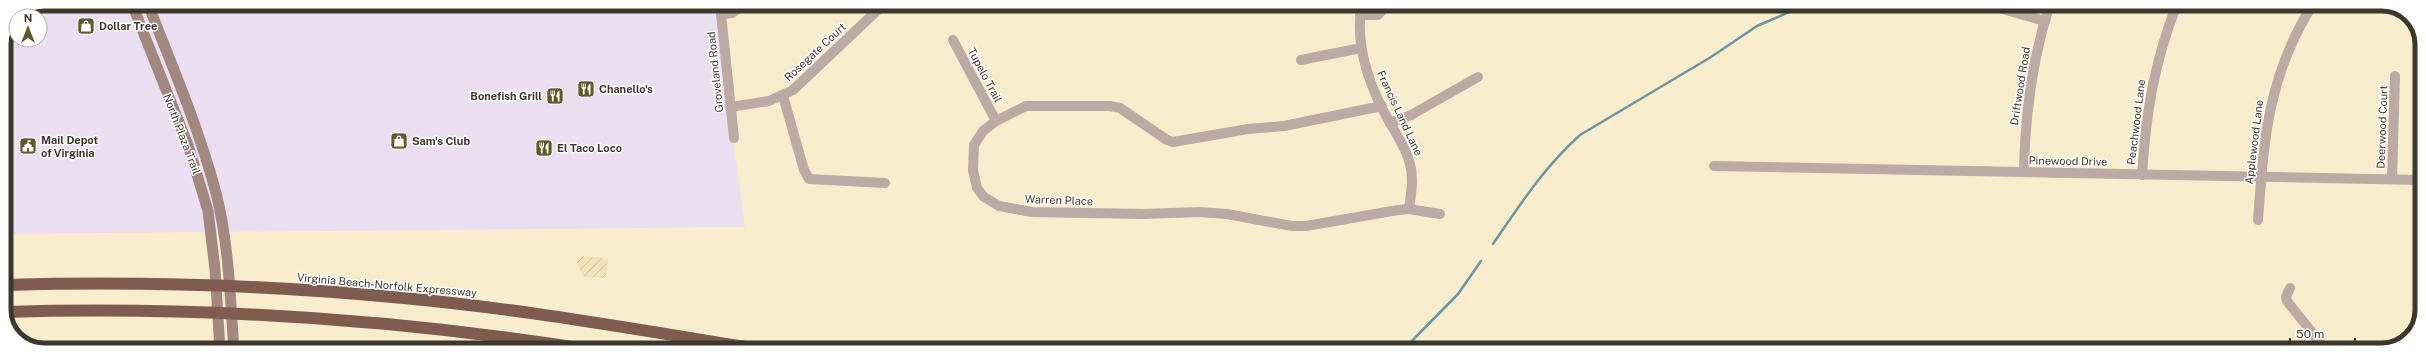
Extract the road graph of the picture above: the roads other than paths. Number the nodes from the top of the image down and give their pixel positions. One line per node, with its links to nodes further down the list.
1 (135, 11): 37 (main road, North Plaza Trail)
2 (151, 11): 38 (main road, North Plaza Trail)
3 (720, 11): 20 (street, Groveland Road)
4 (877, 11): 18 (street, Rosegate Court)
5 (1361, 11): 11 (street, Francis Land Lane)
6 (1382, 11): 11 (street)
7 (2009, 11): 12 (street)
8 (2048, 11): 12 (street, Driftwood Road)
9 (2175, 11): 26 (street, Peachwood Lane)
10 (2308, 11): 27 (street, Applewood Lane)
11 (1360, 15): 14 (street, Francis Land Lane)
12 (2045, 21): 25 (street, Driftwood Road)
13 (953, 40): 21 (street, Tupelo Trail)
14 (1361, 48): 15 (street); 19 (street, Francis Land Lane)
15 (1301, 60)
16 (2395, 76): 28 (street, Deerwood Court)
17 (1478, 77): 22 (street)
18 (782, 96): 20 (street, Rosegate Court); 30 (street)
19 (1382, 106): 21 (street, Warren Place); 22 (street, Francis Land Lane)
20 (730, 107): 23 (street, Groveland Road)
21 (996, 121): 31 (street, Warren Place)
22 (1390, 123): 31 (street, Francis Land Lane)
23 (734, 138)
24 (1714, 166): 25 (street, Pinewood Drive)
25 (2024, 172): 26 (street, Pinewood Drive)
26 (2142, 175): 27 (street, Pinewood Drive)
27 (2261, 177): 28 (street, Pinewood Drive); 33 (street, Applewood Lane)
28 (2392, 179): 29 (street, Pinewood Drive)
29 (2415, 180)
30 (885, 183)
31 (1409, 209): 32 (street, Warren Place)
32 (1440, 214)
33 (2258, 220)
34 (11, 285): 40 (highway, Virginia Beach-Norfolk Expressway)
35 (2290, 288): 41 (street)
36 (11, 312): 39 (highway)
37 (220, 343)
38 (234, 343)
39 (542, 343)
40 (721, 343)
41 (2320, 343)

